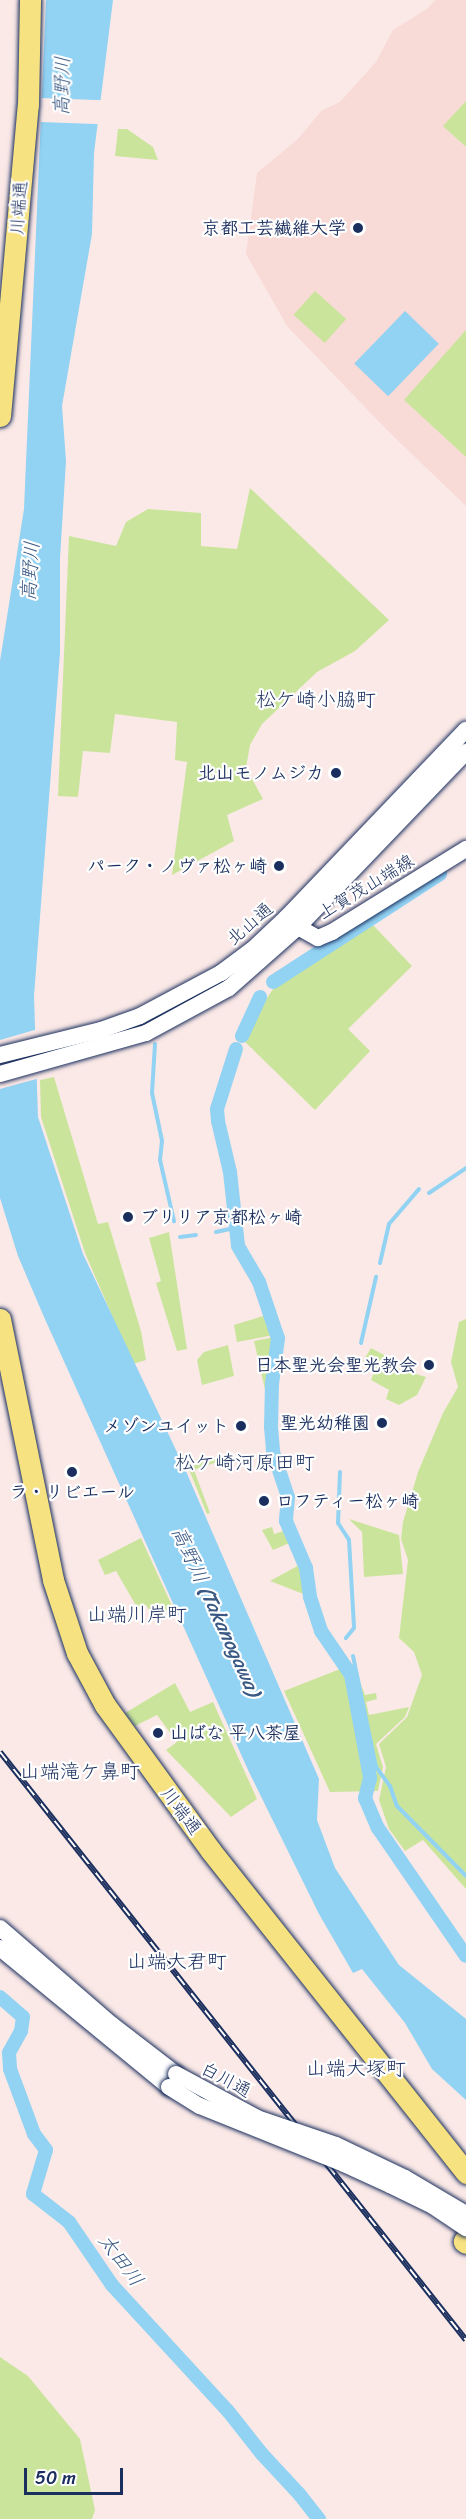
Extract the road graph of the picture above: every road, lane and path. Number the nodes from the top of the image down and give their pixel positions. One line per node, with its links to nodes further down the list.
1 (30, 0): 2 (highway, 川端通)
2 (0, 416)
3 (466, 730): 6 (street, 北山通)
4 (466, 752): 6 (street, 北山通)
5 (466, 849): 6 (street, 上賀茂山端線)
6 (293, 922): 7 (street, 北山通); 8 (street, 北山通)
7 (0, 1055)
8 (0, 1074)
9 (0, 1319): 13 (highway, 川端通)
10 (0, 1928): 12 (street, 白川通)
11 (0, 1948): 12 (street, 白川通)
12 (172, 2081): 14 (street, 白川通, bridge); 15 (street, 白川通, bridge)
13 (466, 2173)
14 (466, 2214)
15 (465, 2237)

